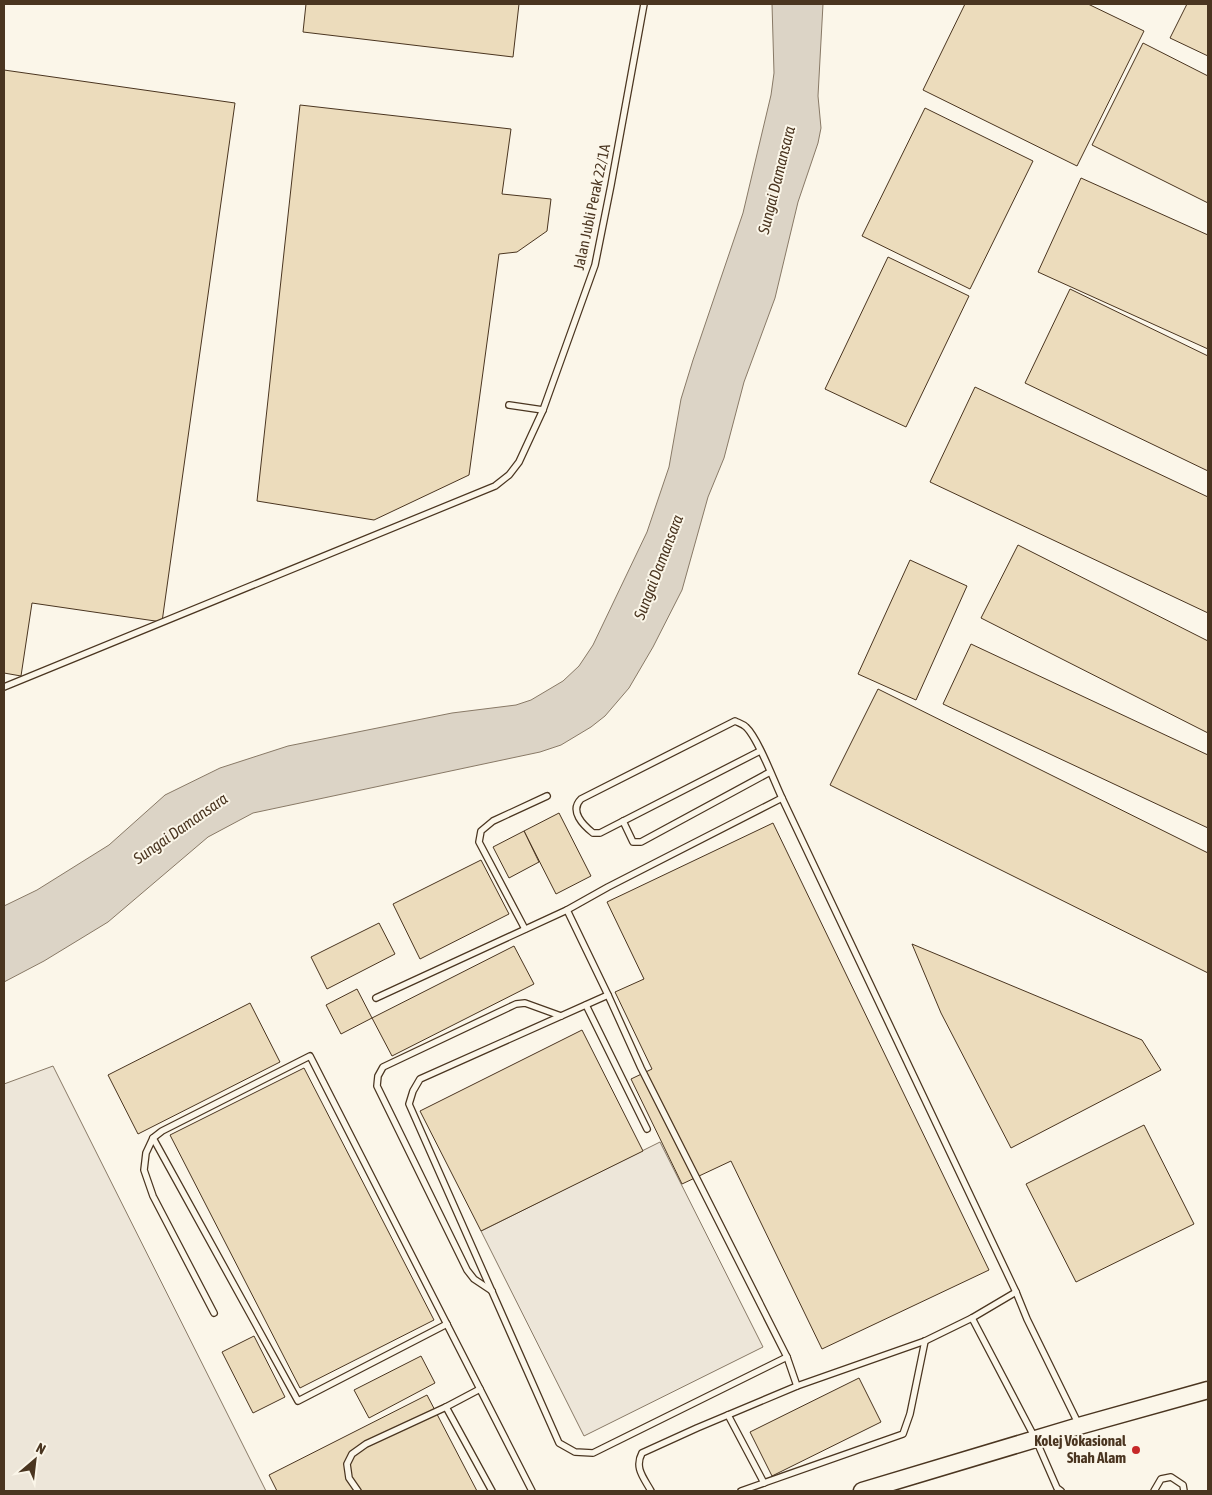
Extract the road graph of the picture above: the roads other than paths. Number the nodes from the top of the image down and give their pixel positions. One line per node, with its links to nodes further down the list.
1 (644, 4): 3 (lane, Jalan Jubli Perak 22/1A)
2 (508, 405): 3 (lane)
3 (543, 410): 4 (lane, Jalan Jubli Perak 22/1A)
4 (4, 687)
5 (760, 751): 6 (lane); 9 (lane); 9 (lane)
6 (770, 772): 8 (lane); 9 (lane)
7 (547, 796): 11 (lane)
8 (782, 798): 10 (lane); 19 (lane)
9 (623, 821)
10 (567, 910): 11 (lane); 12 (lane)
11 (525, 929): 13 (lane)
12 (608, 995): 14 (lane); 24 (lane)
13 (376, 998)
14 (586, 1004): 15 (lane); 16 (lane)
15 (561, 1016): 18 (lane); 18 (lane)
16 (647, 1129)
17 (154, 1138): 20 (lane); 22 (lane); 22 (lane)
18 (492, 1291): 24 (lane)
19 (1016, 1292): 21 (lane); 30 (lane)
20 (214, 1313)
21 (972, 1318): 23 (lane); 31 (lane)
22 (447, 1324): 26 (lane)
23 (925, 1341): 25 (lane); 32 (lane)
24 (787, 1357): 25 (lane)
25 (797, 1386): 29 (lane)
26 (480, 1389): 28 (lane); 35 (lane)
27 (1208, 1390): 30 (main road)
28 (446, 1407): 33 (lane); 34 (lane)
29 (728, 1415): 32 (lane); 36 (lane)
30 (1079, 1426): 31 (main road)
31 (1036, 1440): 38 (main road); 39 (lane)
32 (764, 1483): 37 (lane)
33 (358, 1491)
34 (492, 1491)
35 (532, 1491)
36 (651, 1491)
37 (741, 1491)
38 (862, 1491)
39 (1061, 1491)
40 (1154, 1491): 41 (lane)
41 (1184, 1491)

